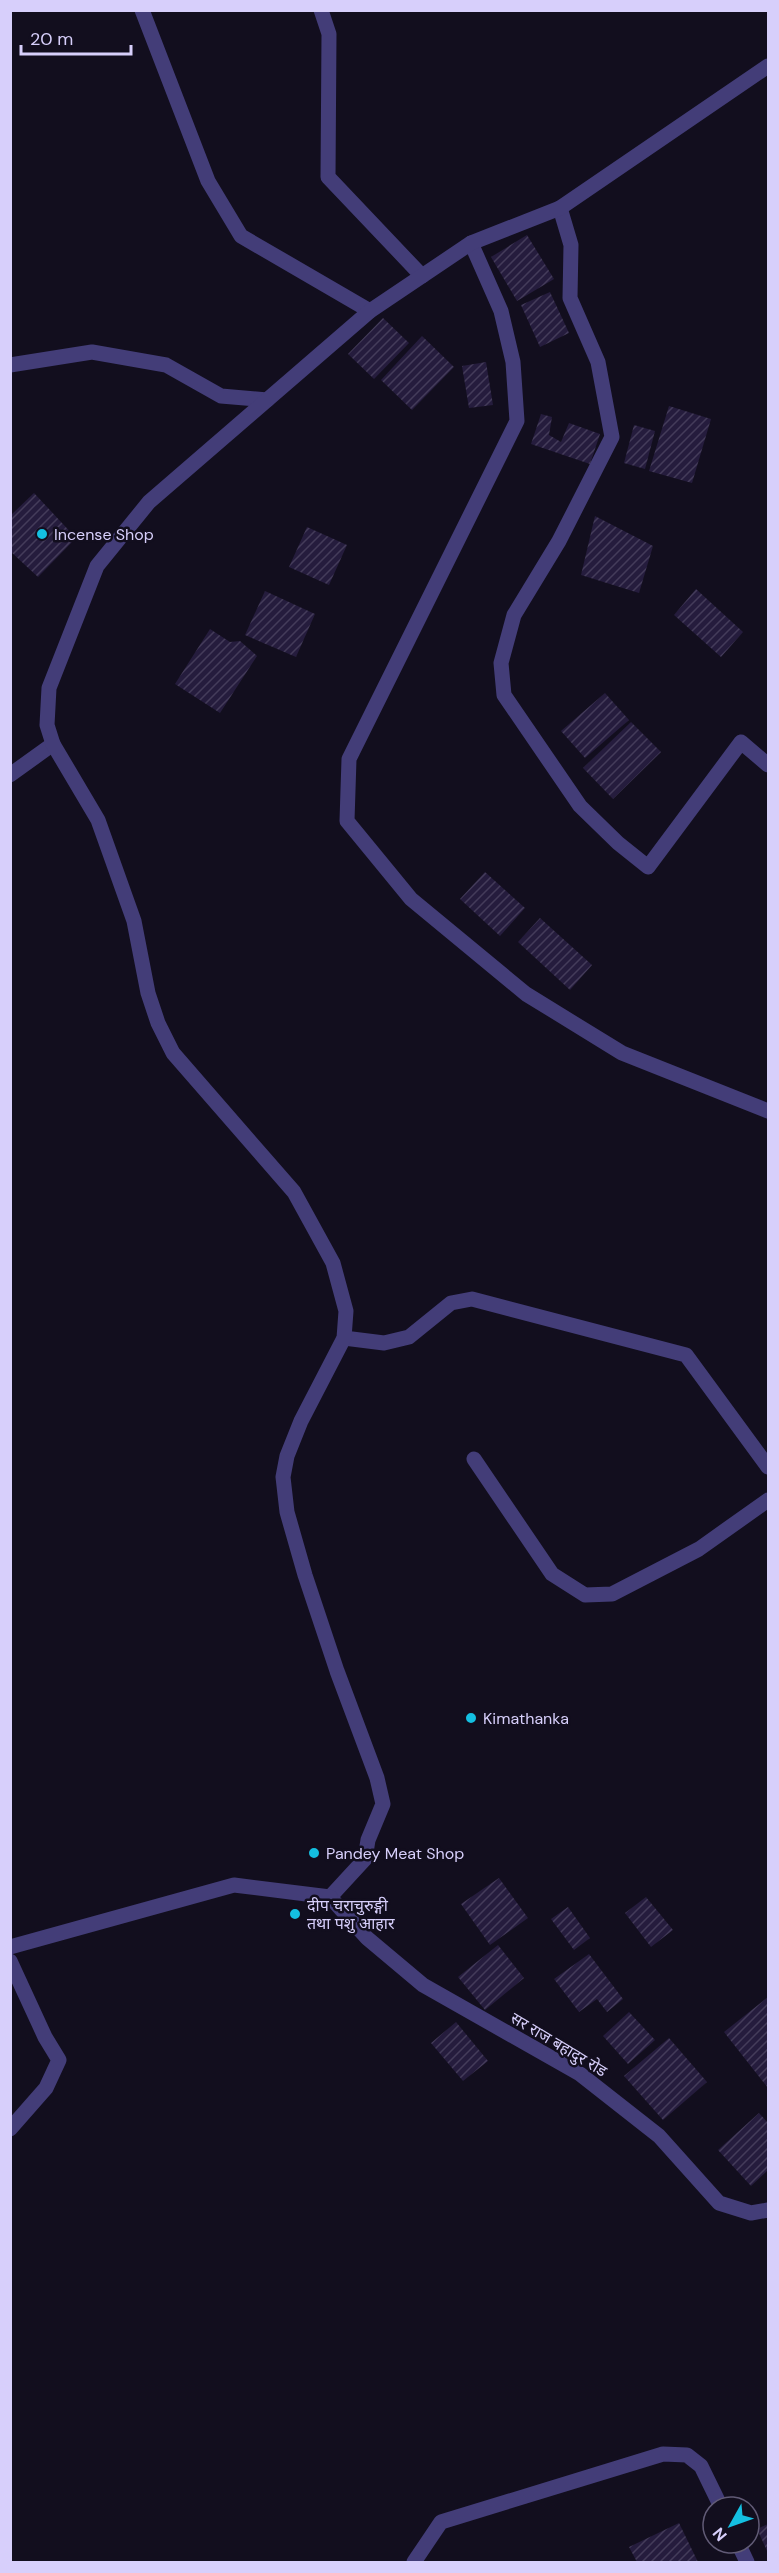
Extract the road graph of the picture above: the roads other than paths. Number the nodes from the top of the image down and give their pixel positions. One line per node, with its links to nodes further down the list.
1 (142, 10): 7 (street)
2 (321, 10): 6 (street)
3 (768, 66): 4 (street)
4 (560, 208): 5 (street); 11 (street)
5 (471, 243): 6 (street); 13 (street)
6 (422, 276): 7 (street)
7 (370, 311): 9 (street)
8 (10, 365): 9 (street)
9 (267, 400): 10 (street)
10 (53, 744): 12 (street); 14 (street)
11 (768, 765)
12 (10, 775)
13 (768, 1111)
14 (344, 1338): 16 (street); 18 (street)
15 (474, 1459): 17 (street)
16 (768, 1467)
17 (768, 1500)
18 (330, 1897): 19 (street); 22 (street, सर राज बहादुर रोड)
19 (10, 1947)
20 (10, 1961): 21 (street)
21 (10, 2129)
22 (768, 2210)
23 (715, 2495): 24 (street)
24 (414, 2562)

